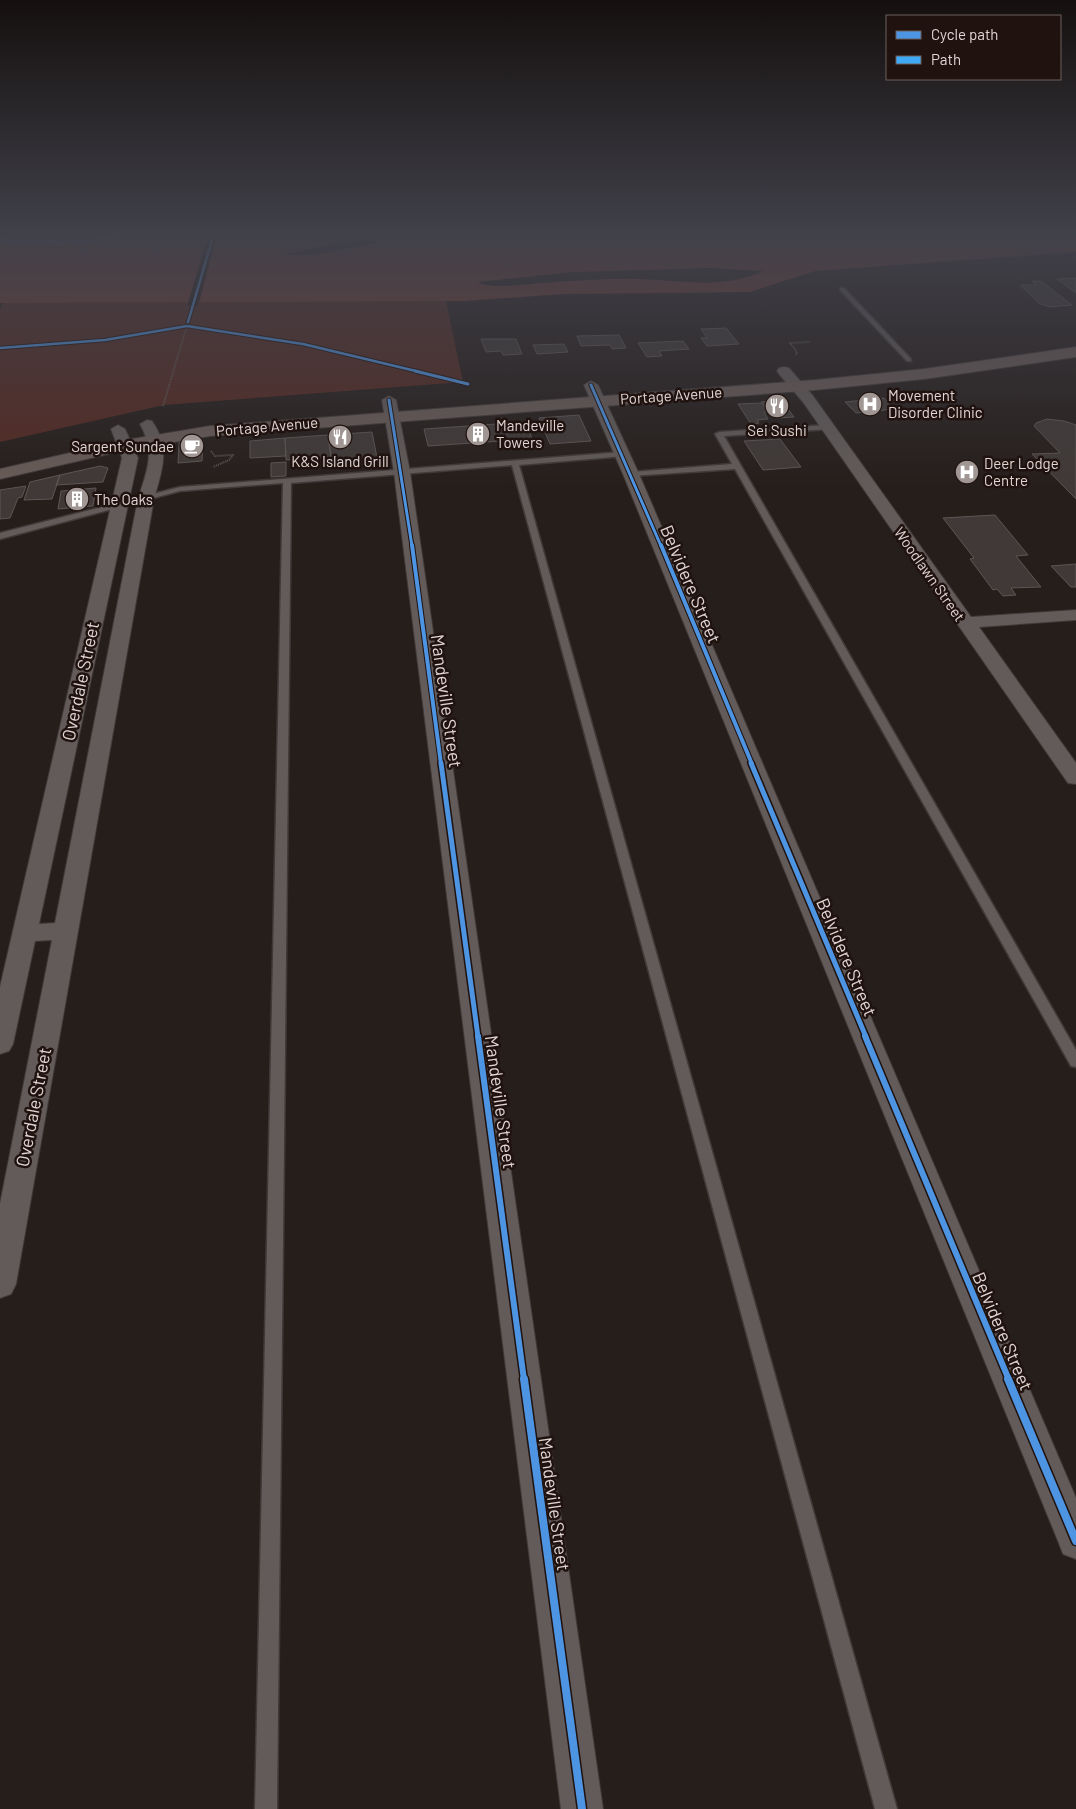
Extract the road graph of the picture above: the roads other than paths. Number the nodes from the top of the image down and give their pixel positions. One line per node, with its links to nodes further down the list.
1 (869, 317): 4 (lane)
2 (1076, 352): 7 (highway, Portage Avenue)
3 (924, 358): 4 (highway)
4 (909, 360): 5 (highway)
5 (887, 362)
6 (777, 371): 7 (highway, Portage Avenue)
7 (798, 371): 9 (highway, Portage Avenue); 15 (street, Woodlawn Street)
8 (572, 386): 9 (highway, Portage Avenue)
9 (600, 390): 13 (highway, Portage Avenue); 18 (street, Belvidere Street)
10 (485, 393): 11 (highway)
11 (447, 396)
12 (371, 402): 13 (highway, Portage Avenue)
13 (397, 405): 14 (highway, Portage Avenue); 20 (street, Mandeville Street)
14 (157, 422): 16 (highway, Portage Avenue); 23 (street, Overdale Street)
15 (828, 427): 19 (lane); 27 (street, Woodlawn Street)
16 (116, 435): 21 (highway, Portage Avenue); 24 (street, Overdale Street)
17 (515, 463): 18 (lane); 20 (lane); 37 (lane)
18 (626, 464): 19 (lane); 34 (street, Belvidere Street)
19 (737, 466): 32 (lane)
20 (402, 472): 22 (lane); 36 (street, Mandeville Street)
21 (0, 474)
22 (287, 481): 23 (lane); 35 (lane)
23 (146, 499): 24 (lane); 29 (street, Overdale Street)
24 (118, 506): 25 (lane); 30 (street, Overdale Street)
25 (0, 536)
26 (1076, 615): 27 (street)
27 (965, 623): 28 (street, Woodlawn Street)
28 (1076, 778)
29 (66, 930): 30 (street); 33 (street, Overdale Street)
30 (24, 934): 31 (street, Overdale Street)
31 (0, 1044)
32 (1076, 1062)
33 (0, 1284)
34 (1076, 1541)
35 (266, 1809)
36 (582, 1809)
37 (886, 1809)

